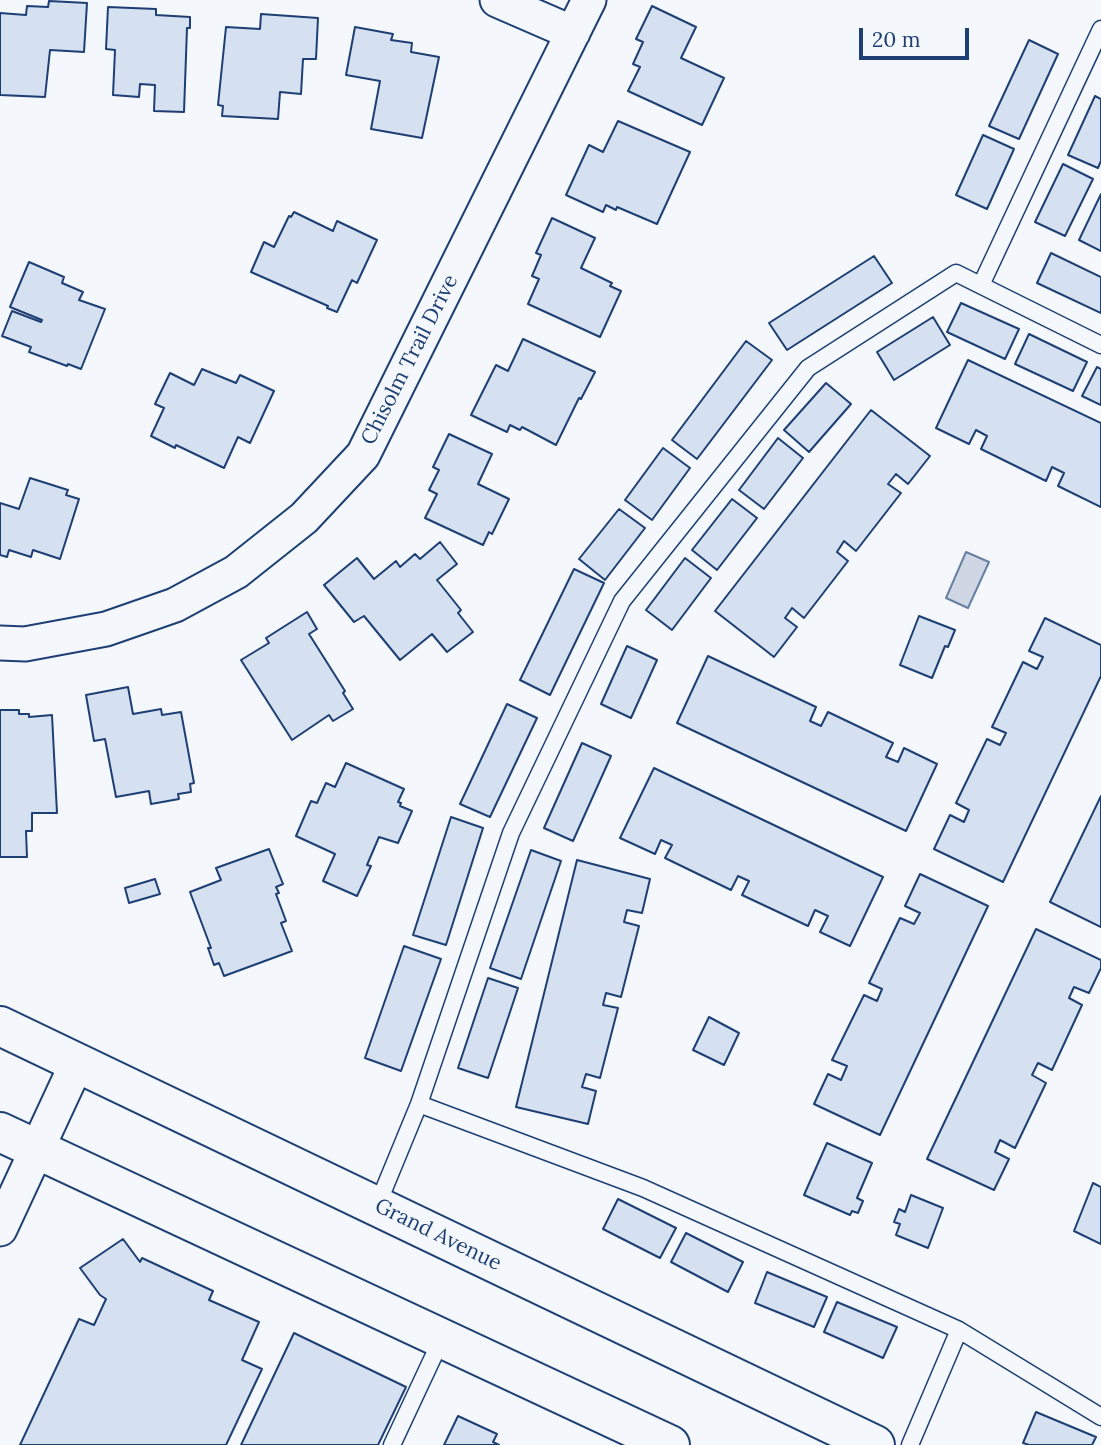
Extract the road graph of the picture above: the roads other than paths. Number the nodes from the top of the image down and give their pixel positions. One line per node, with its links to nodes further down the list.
1 (497, 0): 4 (street)
2 (589, 0): 4 (street, Chisolm Trail Drive)
3 (1101, 29): 5 (lane)
4 (573, 33): 7 (street, Chisolm Trail Drive)
5 (981, 285): 6 (lane); 10 (lane)
6 (1101, 345)
7 (0, 643)
8 (0, 1026): 9 (main road, Grand Avenue)
9 (77, 1063): 12 (street); 13 (main road, Grand Avenue)
10 (419, 1104): 13 (lane); 15 (lane)
11 (0, 1132): 12 (main road)
12 (36, 1149): 14 (street); 16 (main road)
13 (377, 1206): 20 (main road, Grand Avenue)
14 (0, 1229)
15 (959, 1330): 17 (lane); 21 (lane)
16 (442, 1338): 18 (main road); 19 (lane)
17 (1101, 1418)
18 (667, 1444)
19 (392, 1445)
20 (875, 1445)
21 (910, 1445)

